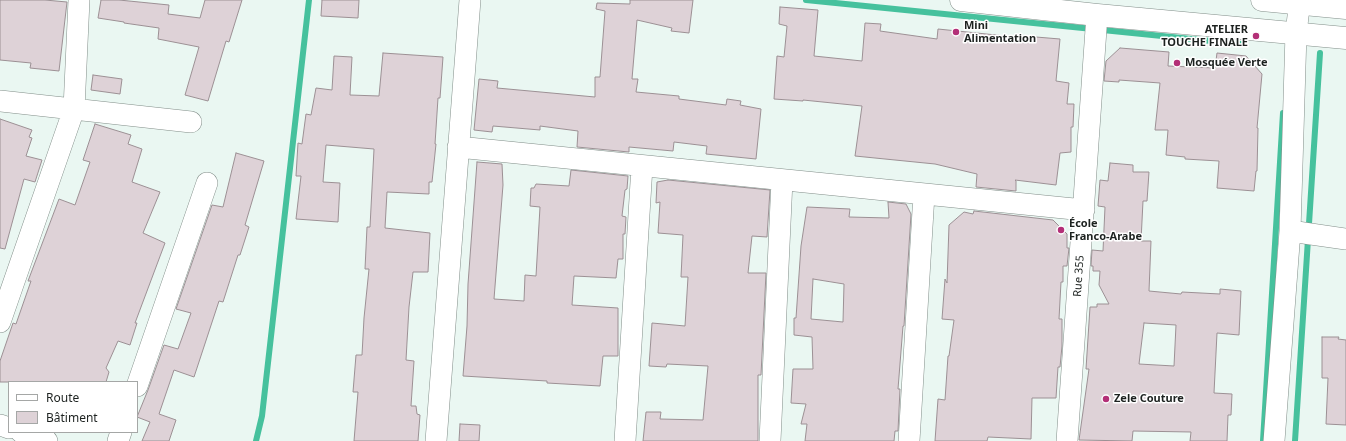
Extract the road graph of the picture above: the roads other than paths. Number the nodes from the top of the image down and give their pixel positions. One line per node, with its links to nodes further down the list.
1 (79, 0): 11 (street)
2 (470, 0): 13 (street)
3 (961, 0): 7 (main road)
4 (1262, 0): 5 (main road)
5 (1300, 2): 6 (main road); 8 (street)
6 (1346, 8)
7 (1097, 15): 8 (main road); 18 (street, Rue 355)
8 (1296, 33): 9 (main road); 19 (street)
9 (1346, 38)
10 (0, 101): 11 (street)
11 (74, 109): 12 (street); 21 (street)
12 (191, 122)
13 (458, 148): 14 (street); 25 (street)
14 (642, 166): 15 (street); 26 (street)
15 (782, 180): 17 (street); 27 (street)
16 (207, 183): 22 (street)
17 (924, 194): 18 (street); 28 (street)
18 (1084, 210): 29 (street, Rue 355)
19 (1290, 231): 20 (street); 30 (street)
20 (1346, 239)
21 (0, 322)
22 (138, 383)
23 (24, 433): 24 (street)
24 (47, 441)
25 (436, 441)
26 (625, 441)
27 (770, 441)
28 (910, 441)
29 (1067, 441)
30 (1274, 441)

